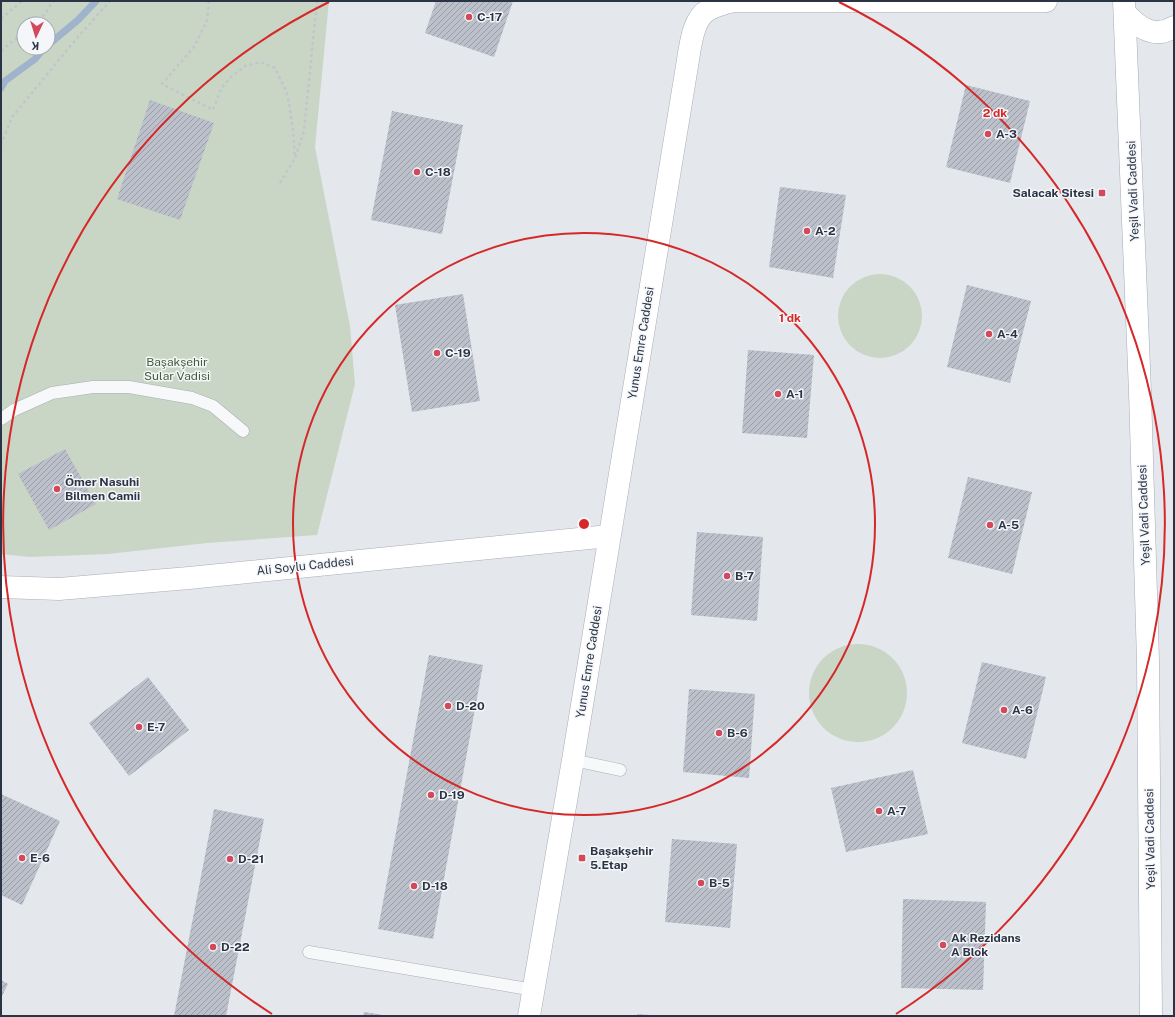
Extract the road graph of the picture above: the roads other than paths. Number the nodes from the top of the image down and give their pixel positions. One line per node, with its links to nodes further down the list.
1 (1046, 1): 6 (street, Yunus Emre Caddesi)
2 (1125, 7): 3 (street); 13 (street, Yeşil Vadi Caddesi)
3 (1174, 27)
4 (1, 419): 5 (lane)
5 (243, 431)
6 (609, 536): 7 (street, Ali Soylu Caddesi); 8 (street, Yunus Emre Caddesi)
7 (1, 587)
8 (573, 760): 9 (lane); 11 (street, Yunus Emre Caddesi)
9 (620, 770)
10 (309, 952): 11 (lane)
11 (534, 990): 12 (street, Yunus Emre Caddesi)
12 (529, 1016)
13 (1151, 1016)

